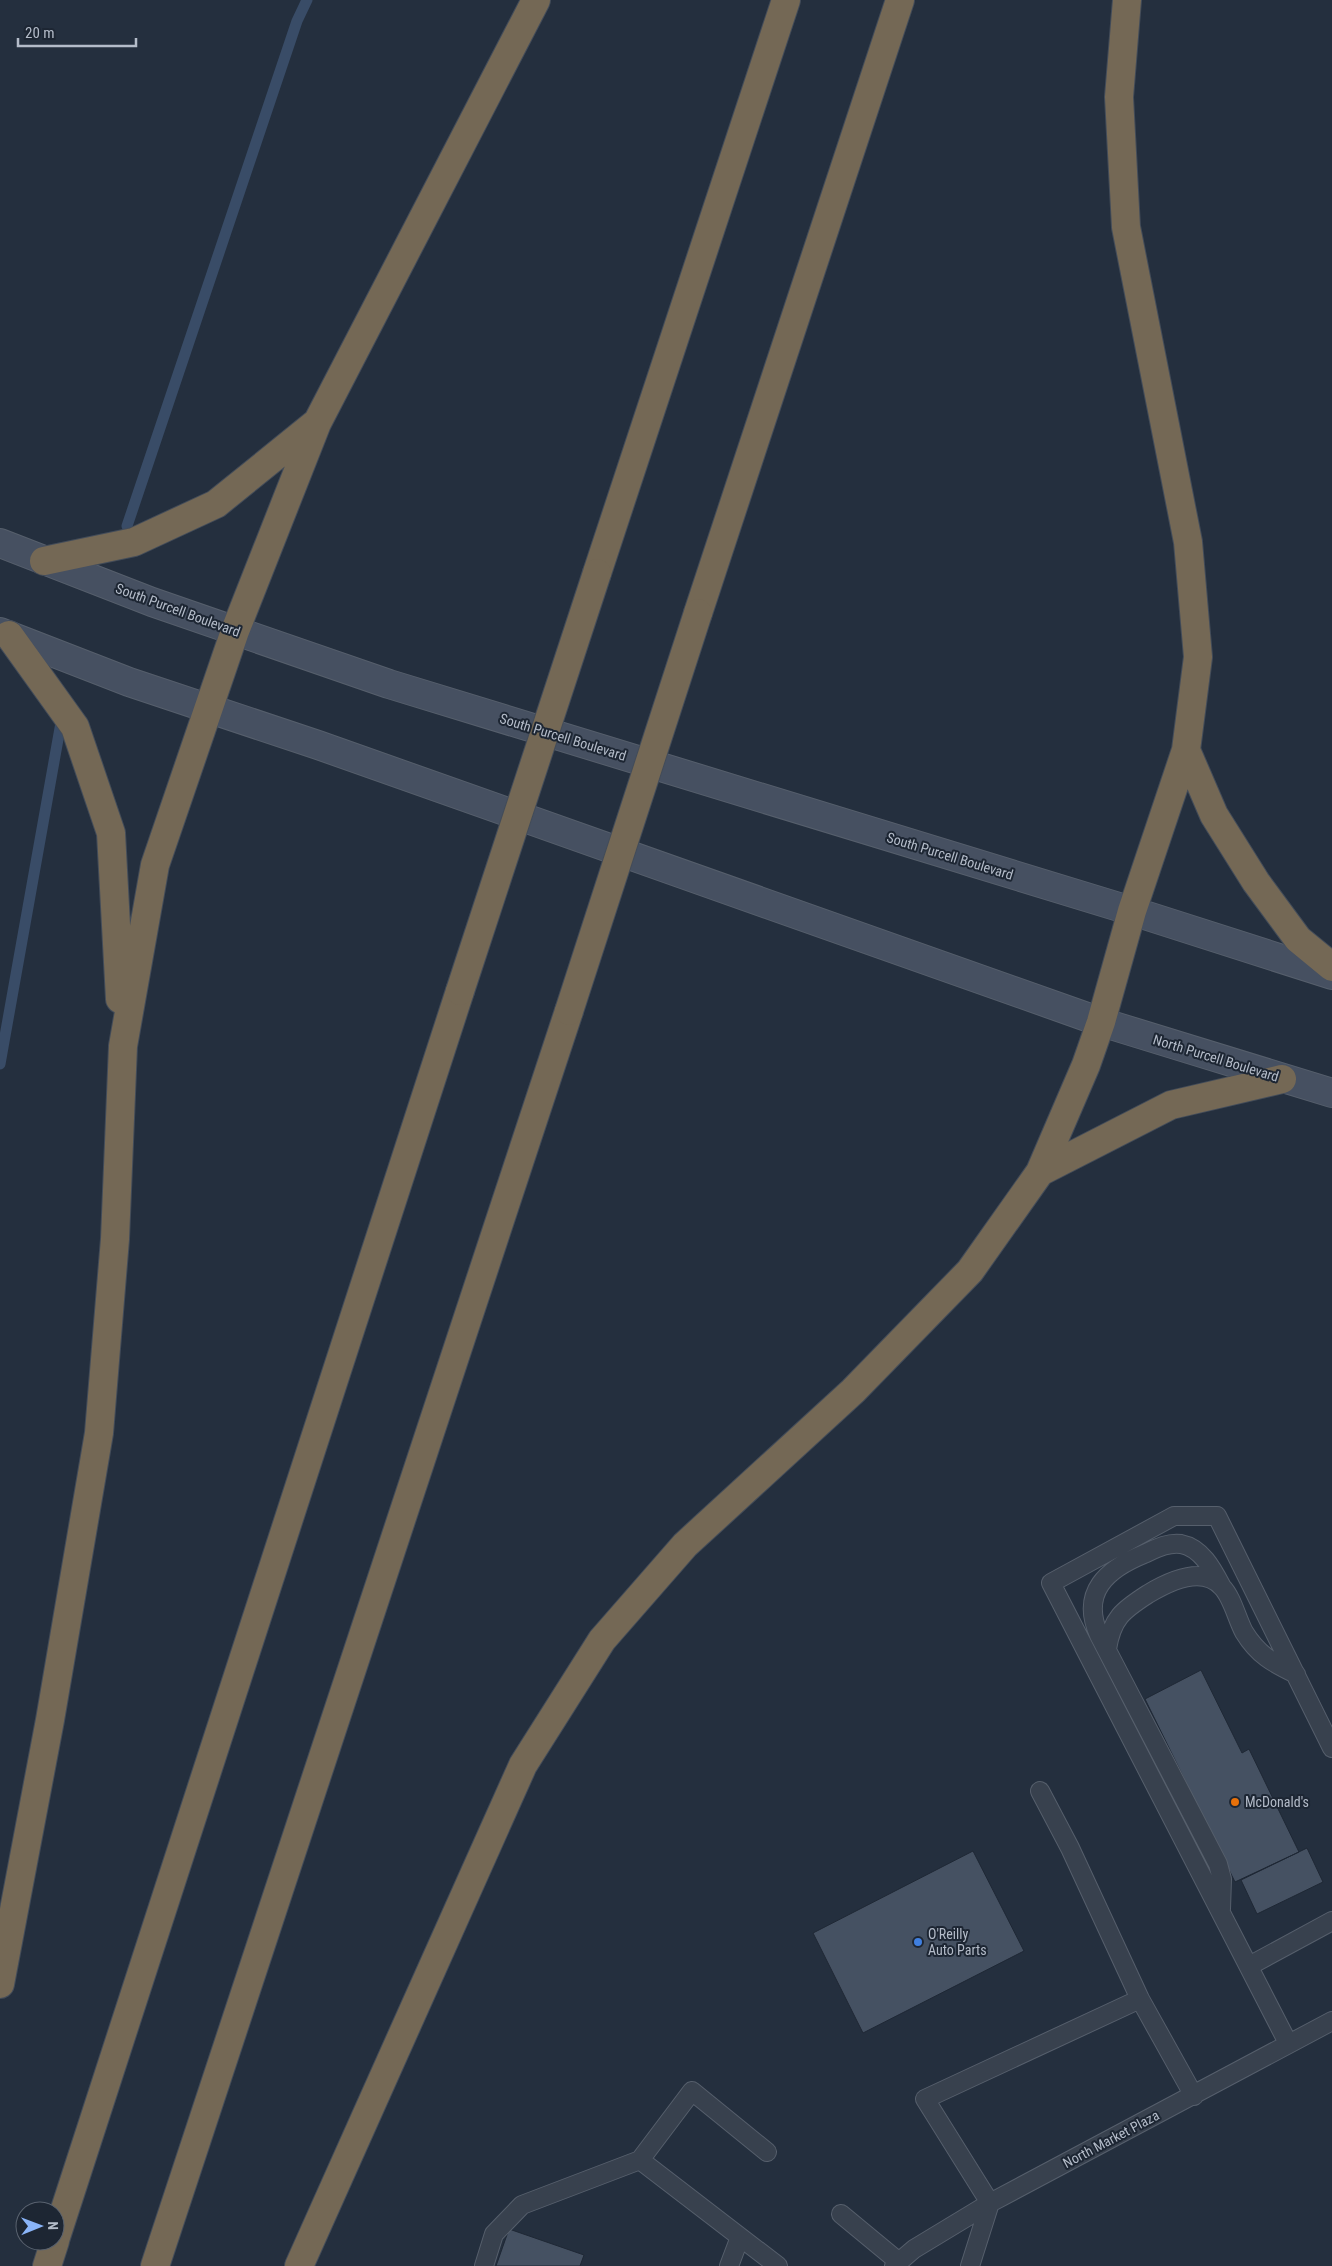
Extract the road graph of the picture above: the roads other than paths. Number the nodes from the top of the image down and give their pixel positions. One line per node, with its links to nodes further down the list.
1 (536, 0): 5 (highway)
2 (786, 0): 36 (highway, bridge)
3 (900, 0): 42 (highway, bridge)
4 (1127, 0): 11 (highway)
5 (317, 423): 7 (highway); 8 (highway)
6 (0, 543): 7 (main road, South Purcell Boulevard)
7 (44, 561): 8 (main road, South Purcell Boulevard)
8 (235, 631): 10 (highway); 12 (main road, South Purcell Boulevard)
9 (4, 634): 10 (main road); 16 (highway)
10 (207, 709): 15 (main road); 16 (highway)
11 (1186, 750): 12 (highway); 13 (highway)
12 (1132, 911): 14 (main road); 15 (highway)
13 (1332, 967)
14 (1332, 975)
15 (1101, 1022): 17 (main road, North Purcell Boulevard); 19 (highway)
16 (122, 1046): 28 (highway)
17 (1282, 1079): 18 (main road, North Purcell Boulevard); 19 (highway)
18 (1332, 1093)
19 (1040, 1172): 43 (highway)
20 (1222, 1587): 21 (lane); 21 (lane); 22 (lane)
21 (1107, 1649): 25 (lane)
22 (1296, 1674): 23 (lane); 25 (lane)
23 (1332, 1748)
24 (1040, 1791): 29 (lane)
25 (1221, 1912): 27 (lane)
26 (1332, 1921): 27 (lane)
27 (1249, 1966): 31 (lane)
28 (0, 1984)
29 (1140, 2000): 32 (lane); 35 (lane)
30 (1332, 2021): 31 (lane, North Market Plaza)
31 (1288, 2043): 32 (lane, North Market Plaza)
32 (1194, 2096): 35 (lane, North Market Plaza)
33 (767, 2152): 34 (lane)
34 (640, 2160): 38 (lane); 44 (lane)
35 (990, 2202): 40 (lane, North Market Plaza); 47 (lane)
36 (65, 2210)
37 (841, 2214): 40 (lane)
38 (740, 2237): 45 (lane); 46 (lane)
39 (52, 2251): 41 (highway)
40 (897, 2264)
41 (47, 2266)
42 (155, 2266)
43 (299, 2266)
44 (484, 2266)
45 (729, 2266)
46 (778, 2266)
47 (970, 2266)

